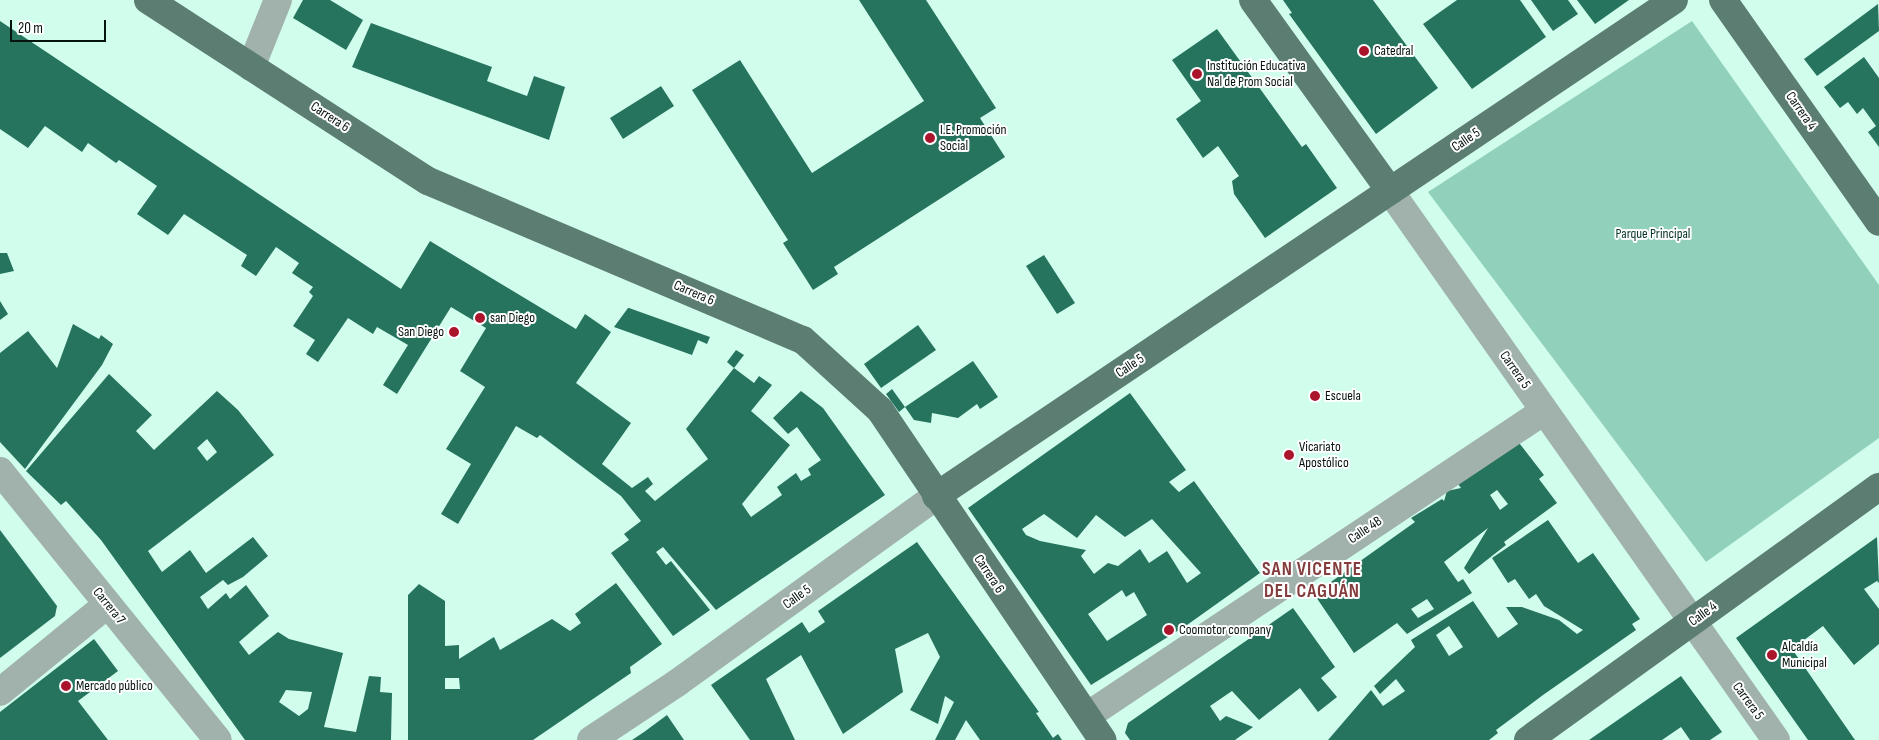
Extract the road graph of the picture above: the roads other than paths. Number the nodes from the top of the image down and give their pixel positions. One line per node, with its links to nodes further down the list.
1 (148, 0): 6 (main road, Carrera 6)
2 (278, 0): 6 (street)
3 (1253, 0): 7 (main road, Carrera 5)
4 (1674, 0): 7 (main road, Calle 5)
5 (1723, 0): 8 (main road, Carrera 4)
6 (252, 67): 12 (main road, Carrera 6)
7 (1390, 191): 9 (street, Carrera 5); 12 (main road, Calle 5)
8 (1879, 222)
9 (1544, 411): 14 (street, Carrera 5); 16 (street, Calle 4B)
10 (0, 471): 13 (street, Carrera 7)
11 (1879, 487): 14 (main road, Calle 4)
12 (936, 496): 16 (main road, Carrera 6); 18 (street, Calle 5)
13 (108, 604): 15 (street); 17 (street, Carrera 7)
14 (1692, 622): 20 (main road, Calle 4); 21 (street, Carrera 5)
15 (0, 692)
16 (1087, 716): 19 (main road, Carrera 6)
17 (218, 740)
18 (591, 740)
19 (1103, 740)
20 (1528, 740)
21 (1776, 740)

